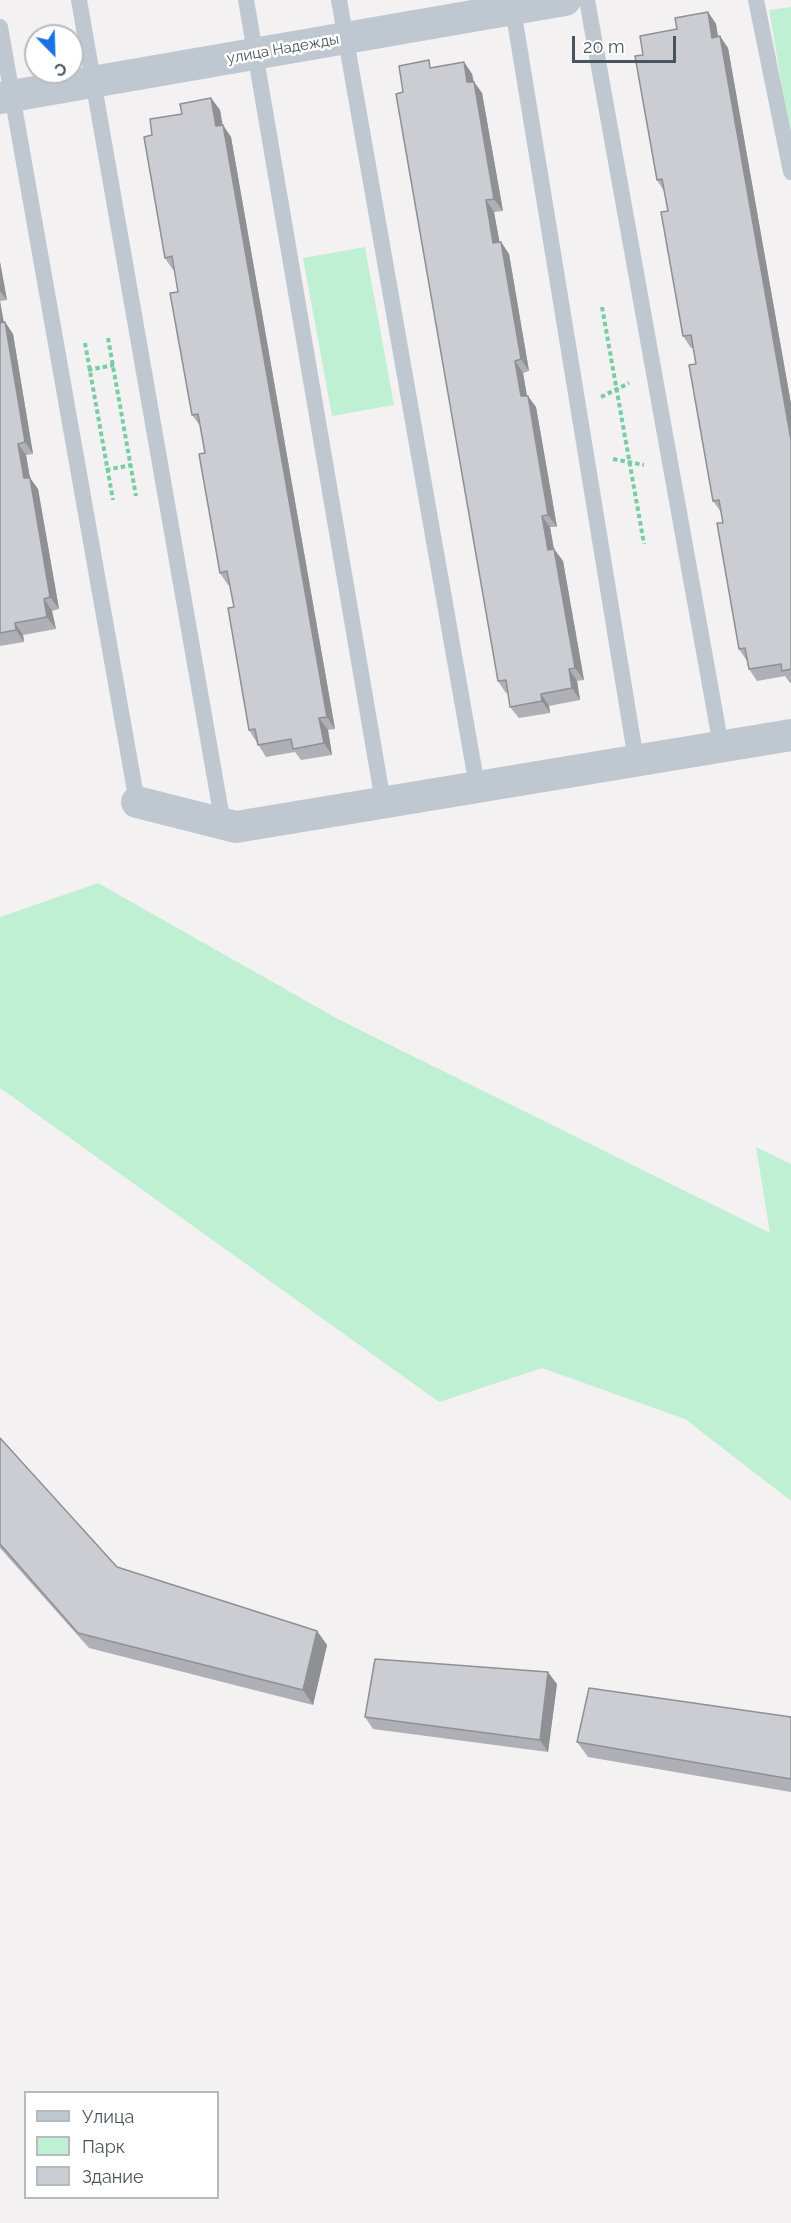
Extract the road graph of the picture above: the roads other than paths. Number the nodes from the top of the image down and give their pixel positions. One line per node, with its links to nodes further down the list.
1 (79, 0): 11 (lane)
2 (246, 0): 10 (lane)
3 (339, 0): 9 (lane)
4 (565, 0): 7 (street, улица Надежды)
5 (587, 0): 15 (lane)
6 (756, 0): 13 (lane)
7 (513, 9): 9 (street, улица Надежды); 16 (lane)
8 (0, 27): 12 (lane)
9 (345, 39): 10 (street, улица Надежды); 17 (lane)
10 (256, 54): 11 (street, улица Надежды); 19 (lane)
11 (93, 81): 12 (street, улица Надежды); 20 (lane)
12 (6, 97): 18 (lane)
13 (791, 172)
14 (791, 735): 15 (street)
15 (721, 746): 16 (street)
16 (636, 760): 17 (street)
17 (477, 786): 19 (street)
18 (137, 802): 20 (street)
19 (383, 802): 20 (street)
20 (223, 824)

